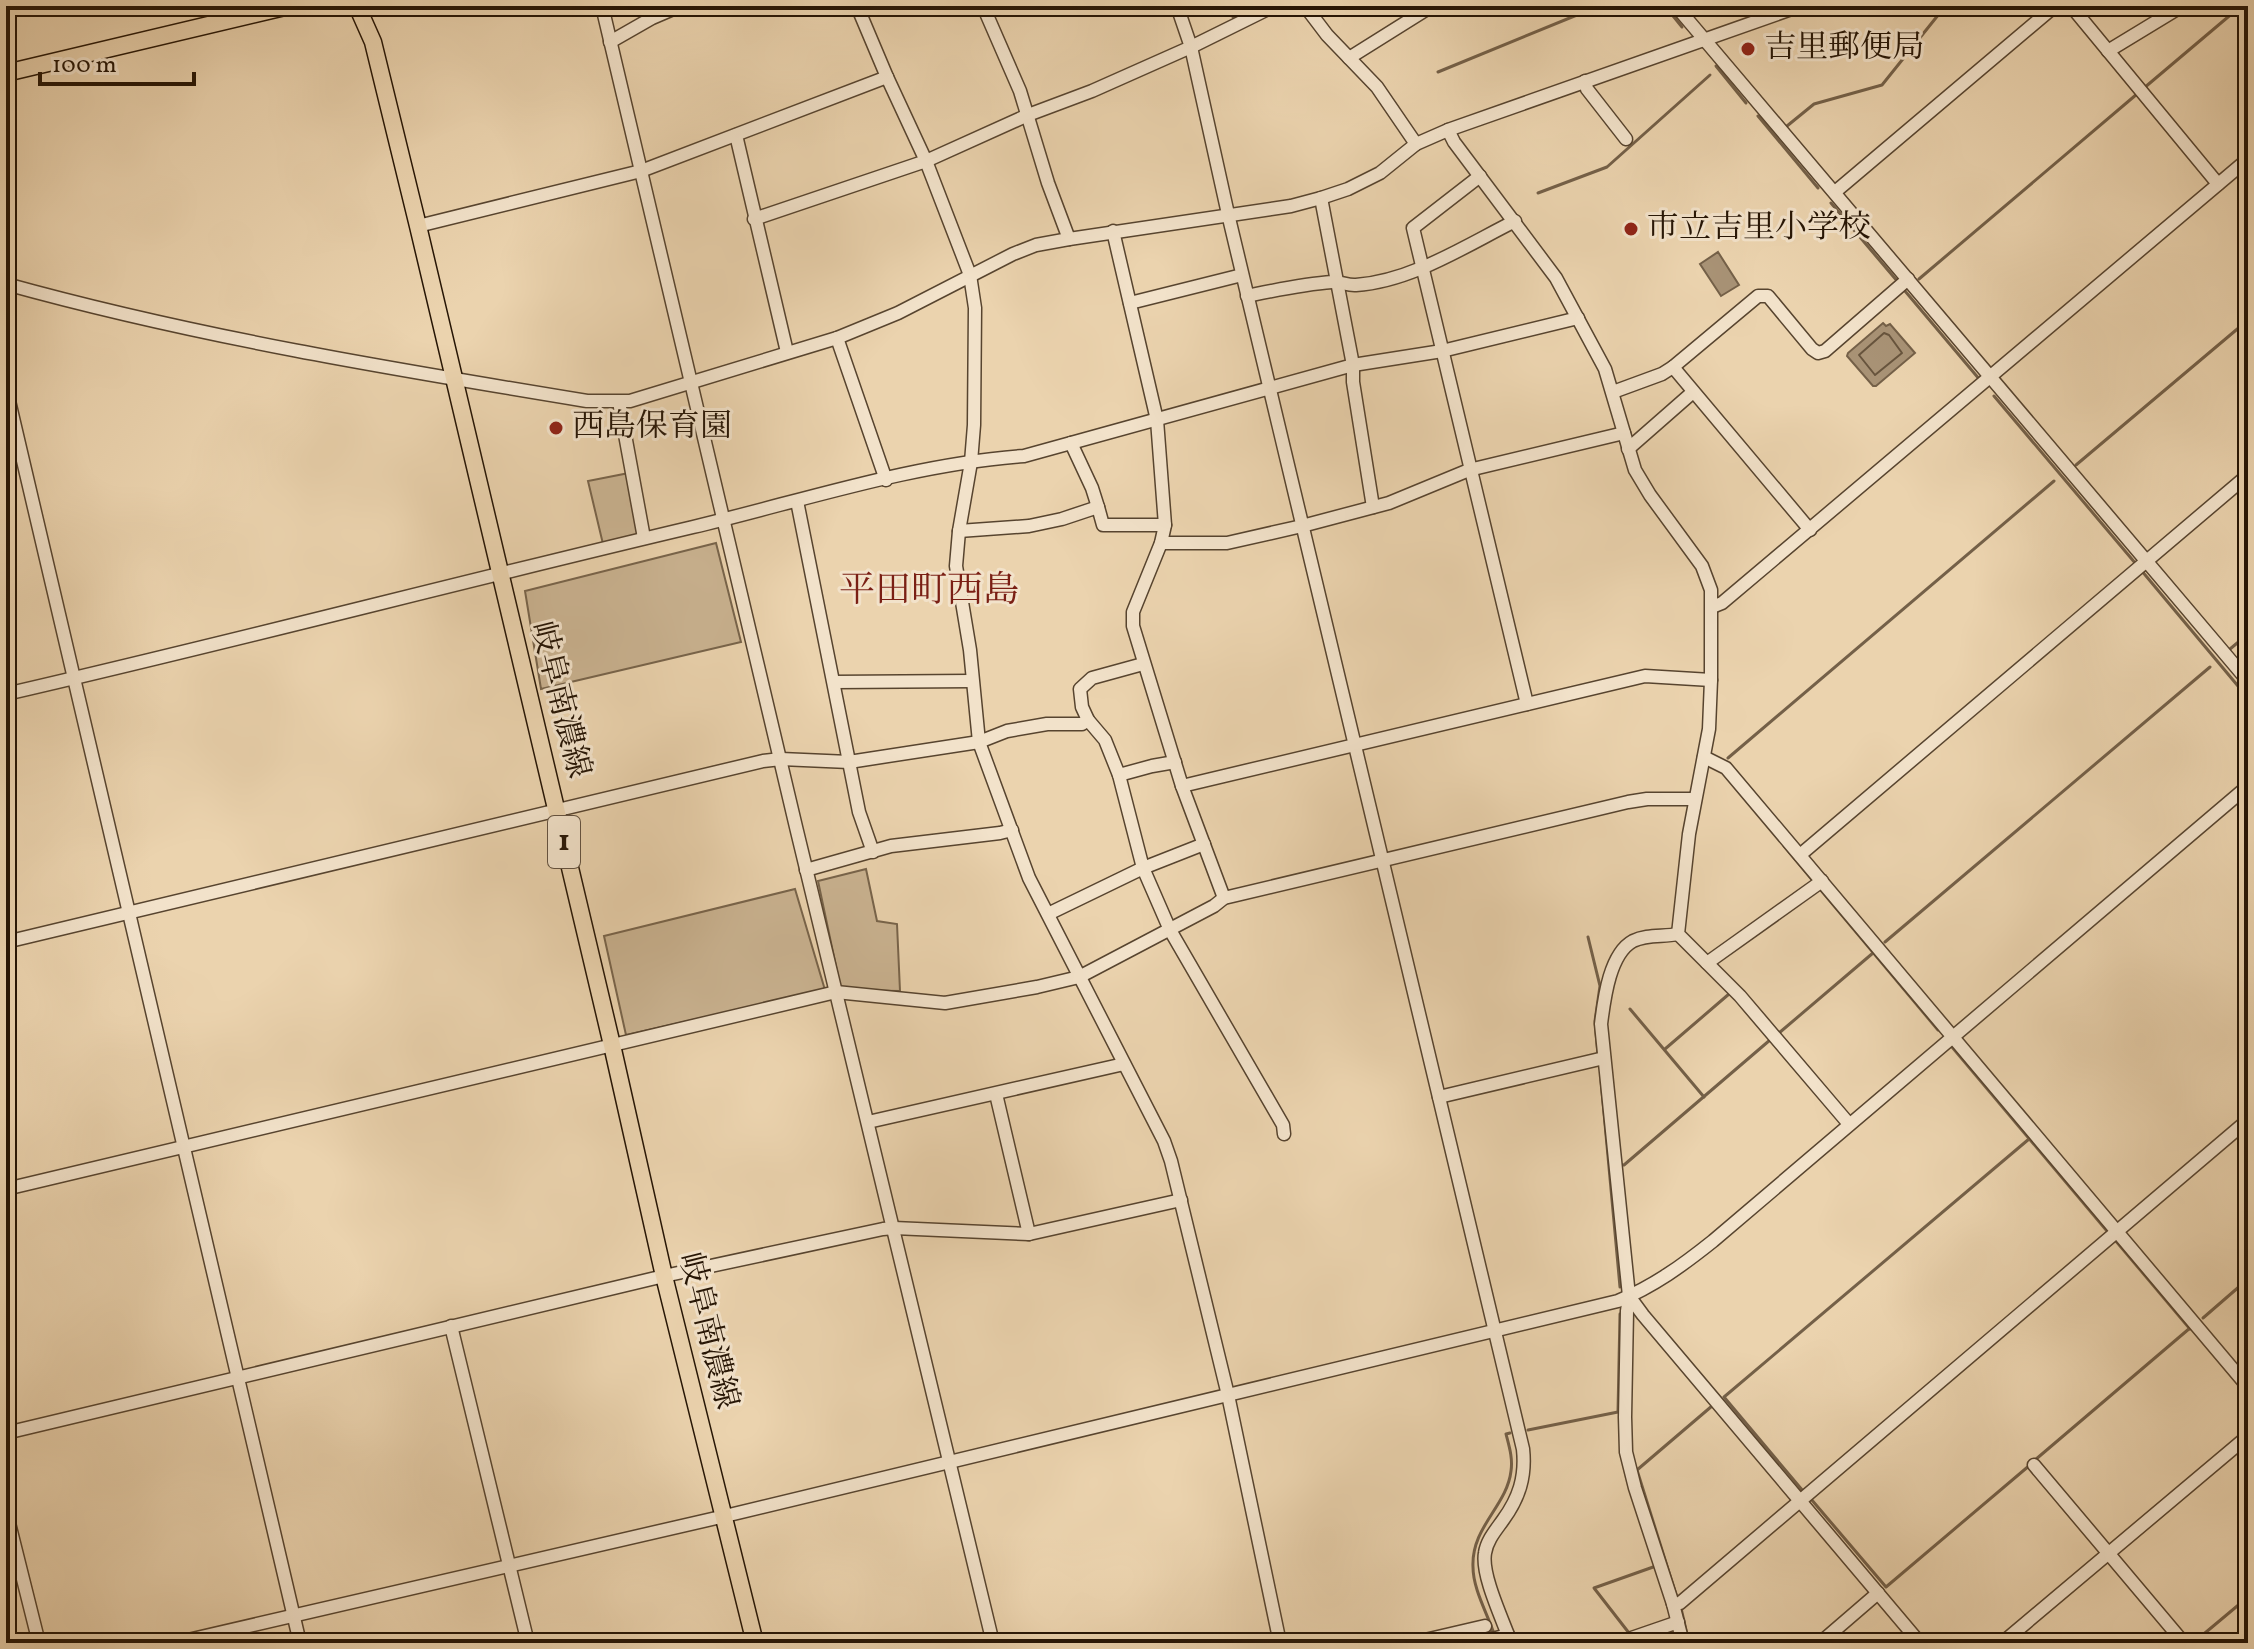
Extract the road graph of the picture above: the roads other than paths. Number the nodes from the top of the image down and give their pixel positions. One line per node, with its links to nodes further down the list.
1 (289, 6): 21 (main road)
2 (357, 6): 39 (main road, 岐阜南濃線 / 1)
3 (602, 6): 17 (street)
4 (680, 6): 17 (street)
5 (857, 6): 22 (street)
6 (983, 6): 24 (street)
7 (1177, 6): 18 (street)
8 (1274, 6): 18 (street)
9 (1305, 6): 20 (street)
10 (1432, 6): 20 (street)
11 (1676, 6): 16 (street)
12 (1800, 6): 16 (street)
13 (2055, 6): 34 (street)
14 (2071, 6): 19 (street)
15 (2182, 6): 19 (street)
16 (1705, 39): 23 (street); 34 (street)
17 (610, 42): 31 (street)
18 (1191, 47): 24 (street); 36 (street)
19 (2108, 51): 33 (street)
20 (1349, 58): 28 (street)
21 (6, 73)
22 (887, 77): 26 (street); 30 (street)
23 (1585, 81): 25 (street); 27 (street)
24 (1028, 115): 30 (street); 41 (street)
25 (1448, 130): 28 (street); 32 (street)
26 (736, 135): 31 (street); 37 (street)
27 (1626, 139)
28 (1416, 144): 35 (street)
29 (2248, 159): 33 (street)
30 (926, 161): 37 (street); 43 (street)
31 (641, 171): 39 (street); 58 (street)
32 (1480, 176): 38 (street); 42 (street)
33 (2218, 184): 56 (street)
34 (1835, 192): 45 (street)
35 (1321, 198): 36 (street); 46 (street)
36 (1228, 214): 40 (street); 44 (street)
37 (754, 219): 53 (street)
38 (1515, 221): 42 (street); 50 (street)
39 (418, 226): 57 (main road, 岐阜南濃線 / 1)
40 (1113, 231): 41 (street); 49 (street)
41 (1069, 239): 43 (street)
42 (1421, 268): 46 (street); 52 (street)
43 (970, 275): 51 (street); 68 (street)
44 (1242, 275): 48 (street); 49 (street)
45 (1908, 279): 55 (street); 56 (street)
46 (1337, 281): 48 (street); 54 (street)
47 (6, 284): 57 (street)
48 (1247, 296): 60 (street)
49 (1130, 303): 64 (street)
50 (1578, 318): 52 (street); 61 (street)
51 (837, 338): 53 (street); 71 (street)
52 (1442, 351): 54 (street); 69 (street)
53 (787, 352): 58 (street)
54 (1353, 365): 60 (street); 74 (street)
55 (1673, 367): 61 (street); 62 (street)
56 (1991, 376): 78 (street); 82 (street)
57 (455, 379): 63 (street); 83 (main road, 岐阜南濃線 / 1)
58 (692, 383): 63 (street); 75 (street)
59 (6, 388): 86 (street)
60 (1269, 389): 64 (street); 77 (street)
61 (1613, 392): 65 (street)
62 (1693, 392): 67 (street); 78 (street)
63 (619, 402): 80 (street)
64 (1157, 420): 66 (street); 76 (street)
65 (1624, 433): 67 (street); 69 (street)
66 (1071, 443): 68 (street); 73 (street)
67 (1628, 449): 84 (street)
68 (971, 462): 71 (street); 79 (street)
69 (1469, 470): 74 (street); 92 (street)
70 (2248, 475): 82 (street)
71 (886, 480): 72 (street)
72 (797, 501): 75 (street); 90 (street)
73 (1098, 507): 76 (street); 79 (street)
74 (1373, 507): 77 (street)
75 (724, 519): 80 (street); 97 (street)
76 (1165, 525): 81 (street)
77 (1302, 526): 81 (street); 95 (street)
78 (1810, 530): 84 (street)
79 (959, 531): 88 (street)
80 (644, 538): 83 (street)
81 (1161, 543): 85 (street)
82 (2141, 565): 89 (street); 108 (street)
83 (500, 574): 86 (street); 104 (main road, 岐阜南濃線 / 1)
84 (1712, 607): 87 (street)
85 (1143, 664): 93 (street); 99 (street)
86 (75, 678): 91 (street); 114 (street)
87 (1711, 680): 92 (street); 96 (street)
88 (972, 681): 90 (street); 94 (street)
89 (2248, 681)
90 (834, 682): 98 (street)
91 (6, 694)
92 (1527, 704): 95 (street)
93 (1088, 720): 94 (street); 100 (street)
94 (979, 742): 98 (street); 105 (street)
95 (1355, 745): 101 (street); 109 (street)
96 (1704, 757): 103 (street); 108 (street)
97 (781, 759): 98 (street); 104 (street); 111 (street)
98 (849, 762): 107 (street)
99 (1175, 762): 100 (street); 101 (street)
100 (1119, 775): 110 (street)
101 (1182, 786): 106 (street)
102 (2248, 786): 122 (street)
103 (1695, 799): 109 (street); 117 (street)
104 (557, 812): 114 (street); 123 (main road, 岐阜南濃線 / 1)
105 (1012, 830): 107 (street); 115 (street)
106 (1204, 844): 110 (street); 113 (street)
107 (873, 852): 111 (street)
108 (1800, 855): 112 (street)
109 (1382, 861): 113 (street); 127 (street)
110 (1143, 868): 115 (street); 116 (street)
111 (806, 870): 121 (street)
112 (1822, 881): 119 (street); 122 (street)
113 (1224, 898): 116 (street)
114 (130, 913): 118 (street); 132 (street)
115 (1048, 914): 120 (street)
116 (1170, 930): 120 (street); 131 (street)
117 (1678, 934): 119 (street); 124 (street)
118 (6, 942)
119 (1707, 963): 130 (street)
120 (1079, 977): 121 (street); 125 (street)
121 (836, 992): 123 (street); 129 (street)
122 (1953, 1037): 130 (street); 136 (street)
123 (612, 1045): 132 (street); 138 (main road, 岐阜南濃線 / 1)
124 (1604, 1058): 127 (street); 139 (street)
125 (1124, 1064): 126 (street); 134 (street)
126 (996, 1094): 129 (street); 137 (street)
127 (1439, 1097): 141 (street)
128 (2248, 1120): 136 (street)
129 (868, 1122): 135 (street)
130 (1849, 1124): 139 (street)
131 (1284, 1134)
132 (184, 1147): 133 (street); 142 (street)
133 (6, 1189)
134 (1181, 1200): 137 (street); 144 (street)
135 (894, 1228): 137 (street); 138 (street); 147 (street)
136 (2116, 1232): 143 (street); 149 (street)
137 (1029, 1234)
138 (664, 1276): 140 (street); 151 (main road, 岐阜南濃線 / 1)
139 (1629, 1296): 141 (street); 149 (street); 155 (street)
140 (451, 1326): 142 (street); 153 (street)
141 (1495, 1332): 144 (street); 160 (street)
142 (238, 1377): 145 (street); 156 (street)
143 (2248, 1387)
144 (1228, 1395): 147 (street); 167 (street)
145 (6, 1433)
146 (2248, 1436): 152 (street)
147 (949, 1462): 151 (street); 166 (street)
148 (2034, 1465): 152 (street)
149 (1800, 1501): 154 (street); 155 (street)
150 (6, 1511): 161 (street)
151 (725, 1516): 153 (street); 165 (main road, 岐阜南濃線 / 1)
152 (2111, 1550): 174 (street); 175 (street)
153 (510, 1566): 156 (street); 164 (street)
154 (1878, 1593): 172 (street); 173 (street)
155 (1673, 1604): 157 (street)
156 (294, 1615): 162 (street); 163 (street)
157 (1678, 1622): 170 (street); 171 (street)
158 (1485, 1626): 159 (street)
159 (1464, 1637): 168 (street)
160 (1509, 1639): 169 (street)
161 (39, 1643)
162 (175, 1643)
163 (300, 1643)
164 (528, 1643)
165 (755, 1643)
166 (993, 1643)
167 (1280, 1643)
168 (1412, 1643)
169 (1476, 1643)
170 (1617, 1643)
171 (1683, 1643)
172 (1820, 1643)
173 (1920, 1643)
174 (2002, 1643)
175 (2184, 1643)

